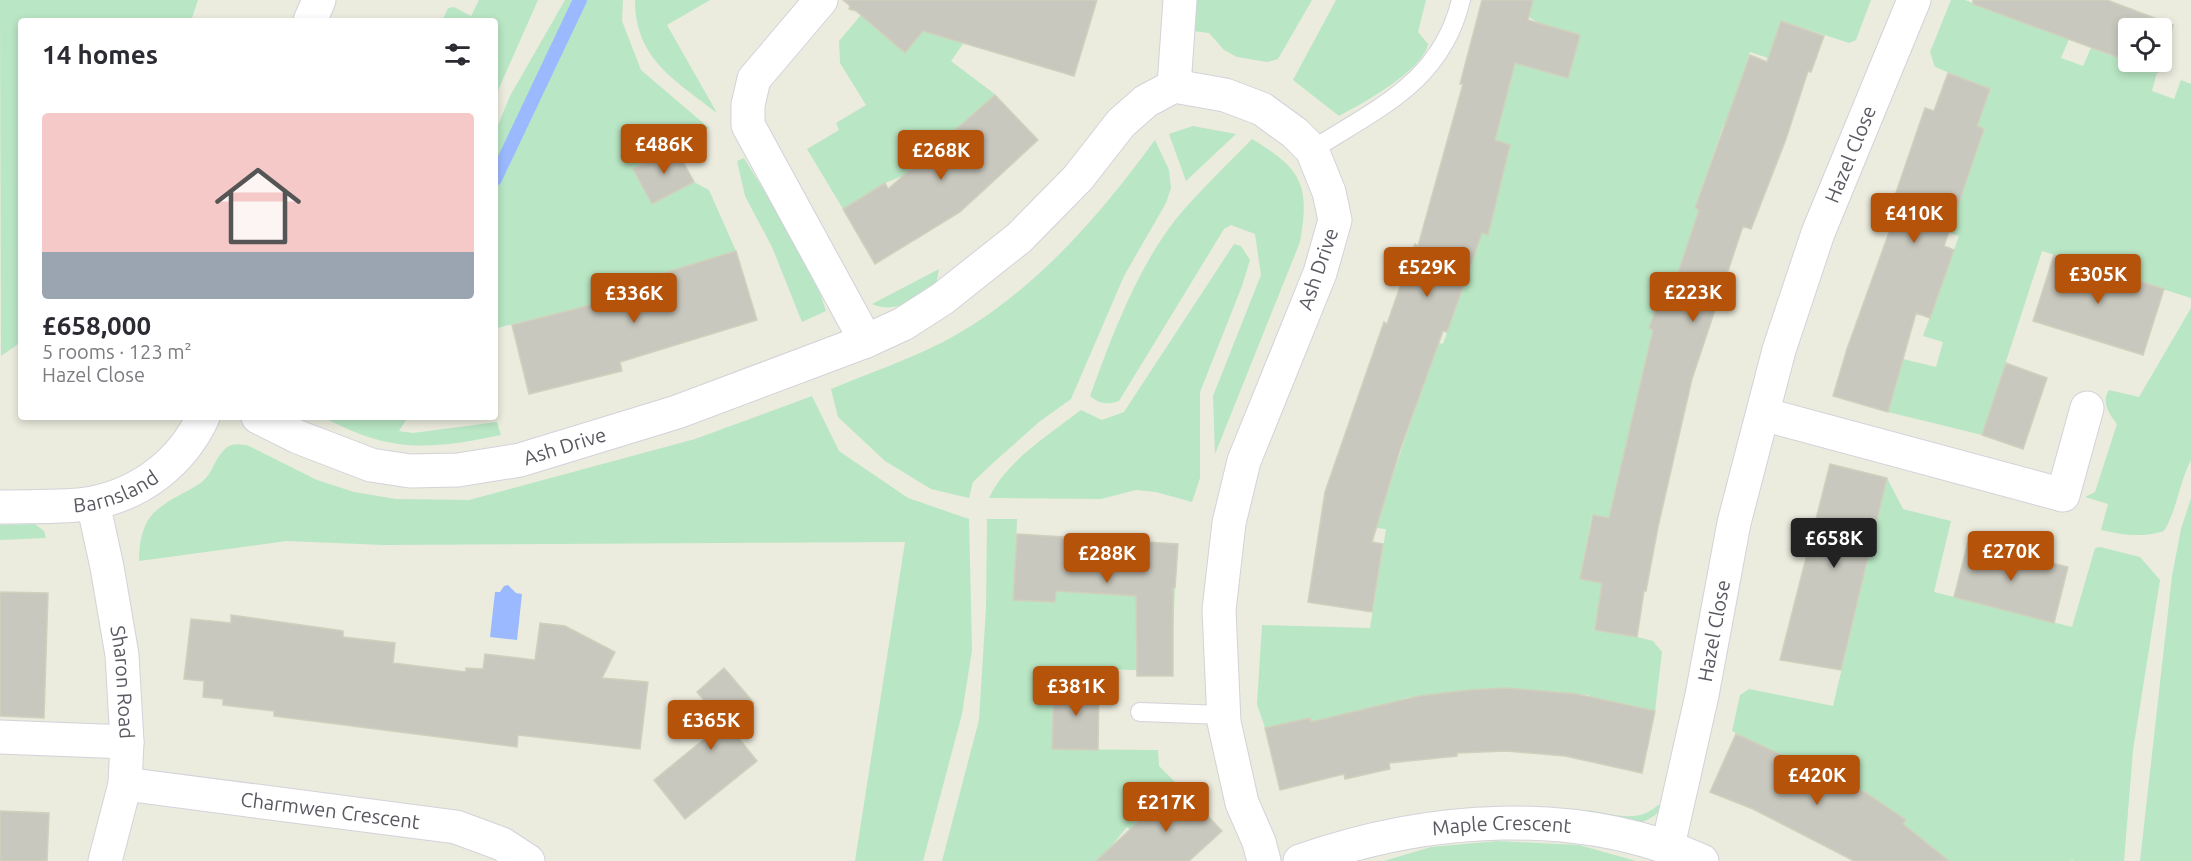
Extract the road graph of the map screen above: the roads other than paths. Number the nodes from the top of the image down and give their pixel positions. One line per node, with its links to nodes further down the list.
1 (319, 0): 6 (street)
2 (821, 0): 9 (street)
3 (1180, 0): 7 (street)
4 (1461, 0): 8 (lane)
5 (1914, 0): 11 (street, Hazel Close)
6 (311, 18)
7 (1174, 86): 8 (street, Ash Drive); 9 (street, Ash Drive)
8 (1312, 150): 17 (street, Ash Drive)
9 (866, 341): 13 (street, Ash Drive)
10 (2087, 408): 11 (street)
11 (1763, 414): 21 (street, Hazel Close)
12 (201, 420): 14 (street, Barnsland)
13 (264, 420)
14 (93, 503): 15 (street, Barnsland); 19 (street, Sharon Road)
15 (0, 507)
16 (1140, 712): 17 (lane)
17 (1223, 715): 24 (street, Ash Drive)
18 (0, 737): 19 (street)
19 (127, 742): 20 (street, Sharon Road)
20 (124, 784): 22 (street, Sharon Road); 23 (street, Charmwen Crescent)
21 (1668, 846): 25 (street, Maple Crescent); 26 (street, Maple Crescent)
22 (105, 861)
23 (528, 861)
24 (1264, 861)
25 (1300, 861)
26 (1702, 861)

